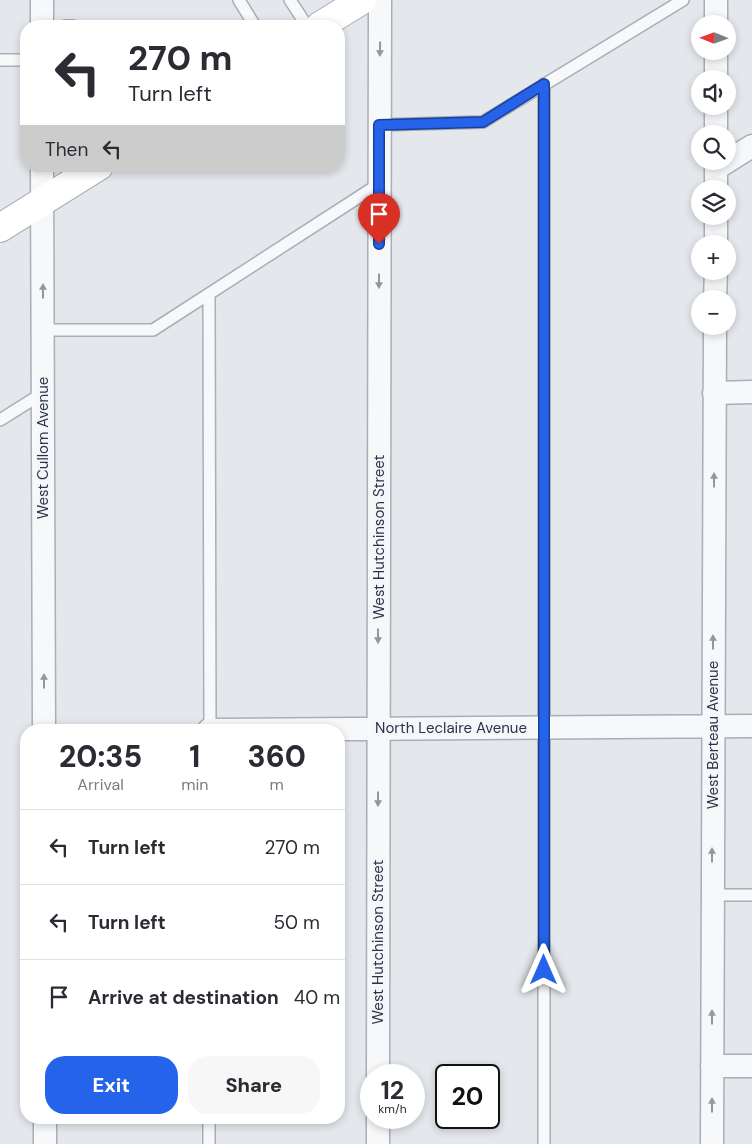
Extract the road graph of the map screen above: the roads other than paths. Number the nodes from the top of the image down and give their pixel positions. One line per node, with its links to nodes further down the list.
1 (239, 0): 8 (lane)
2 (290, 0): 9 (lane)
3 (362, 0): 10 (main road)
4 (380, 0): 14 (street, West Hutchinson Street, one-way to 14)
5 (683, 0): 13 (lane)
6 (716, 0): 7 (street)
7 (716, 15)
8 (251, 20)
9 (303, 20)
10 (330, 20)
11 (0, 60): 12 (lane)
12 (20, 60)
13 (544, 84): 14 (lane); 33 (lane)
14 (379, 125): 19 (street, West Hutchinson Street)
15 (752, 146): 18 (street)
16 (42, 172): 20 (street, West Cullom Avenue)
17 (90, 172): 20 (main road)
18 (716, 173)
19 (379, 184): 22 (lane); 35 (street, West Hutchinson Street, one-way to 35)
20 (42, 202): 21 (main road); 23 (street, West Cullom Avenue, one-way to 20)
21 (0, 228)
22 (209, 294): 23 (lane); 30 (lane)
23 (43, 330): 27 (street, West Cullom Avenue)
24 (715, 335): 25 (street, West Berteau Avenue)
25 (714, 392): 26 (street); 31 (street, West Berteau Avenue, one-way to 25)
26 (752, 392)
27 (43, 393): 28 (lane); 29 (street, West Cullom Avenue, one-way to 27)
28 (0, 420)
29 (44, 724)
30 (210, 724)
31 (713, 726): 32 (street, North Leclaire Avenue); 33 (street, North Leclaire Avenue); 37 (street, West Berteau Avenue, one-way to 31)
32 (752, 726)
33 (544, 728): 35 (street, North Leclaire Avenue); 47 (lane)
34 (345, 729): 35 (street, North Leclaire Avenue)
35 (378, 729): 38 (street, West Hutchinson Street, one-way to 38)
36 (752, 895): 37 (lane)
37 (712, 896): 39 (street, West Berteau Avenue, one-way to 37)
38 (378, 1064)
39 (712, 1066): 40 (street); 48 (street, West Berteau Avenue, one-way to 39)
40 (752, 1066)
41 (45, 1124): 44 (street)
42 (210, 1124): 45 (lane)
43 (378, 1129): 46 (street)
44 (45, 1144)
45 (209, 1144)
46 (378, 1144)
47 (544, 1144)
48 (712, 1144)

